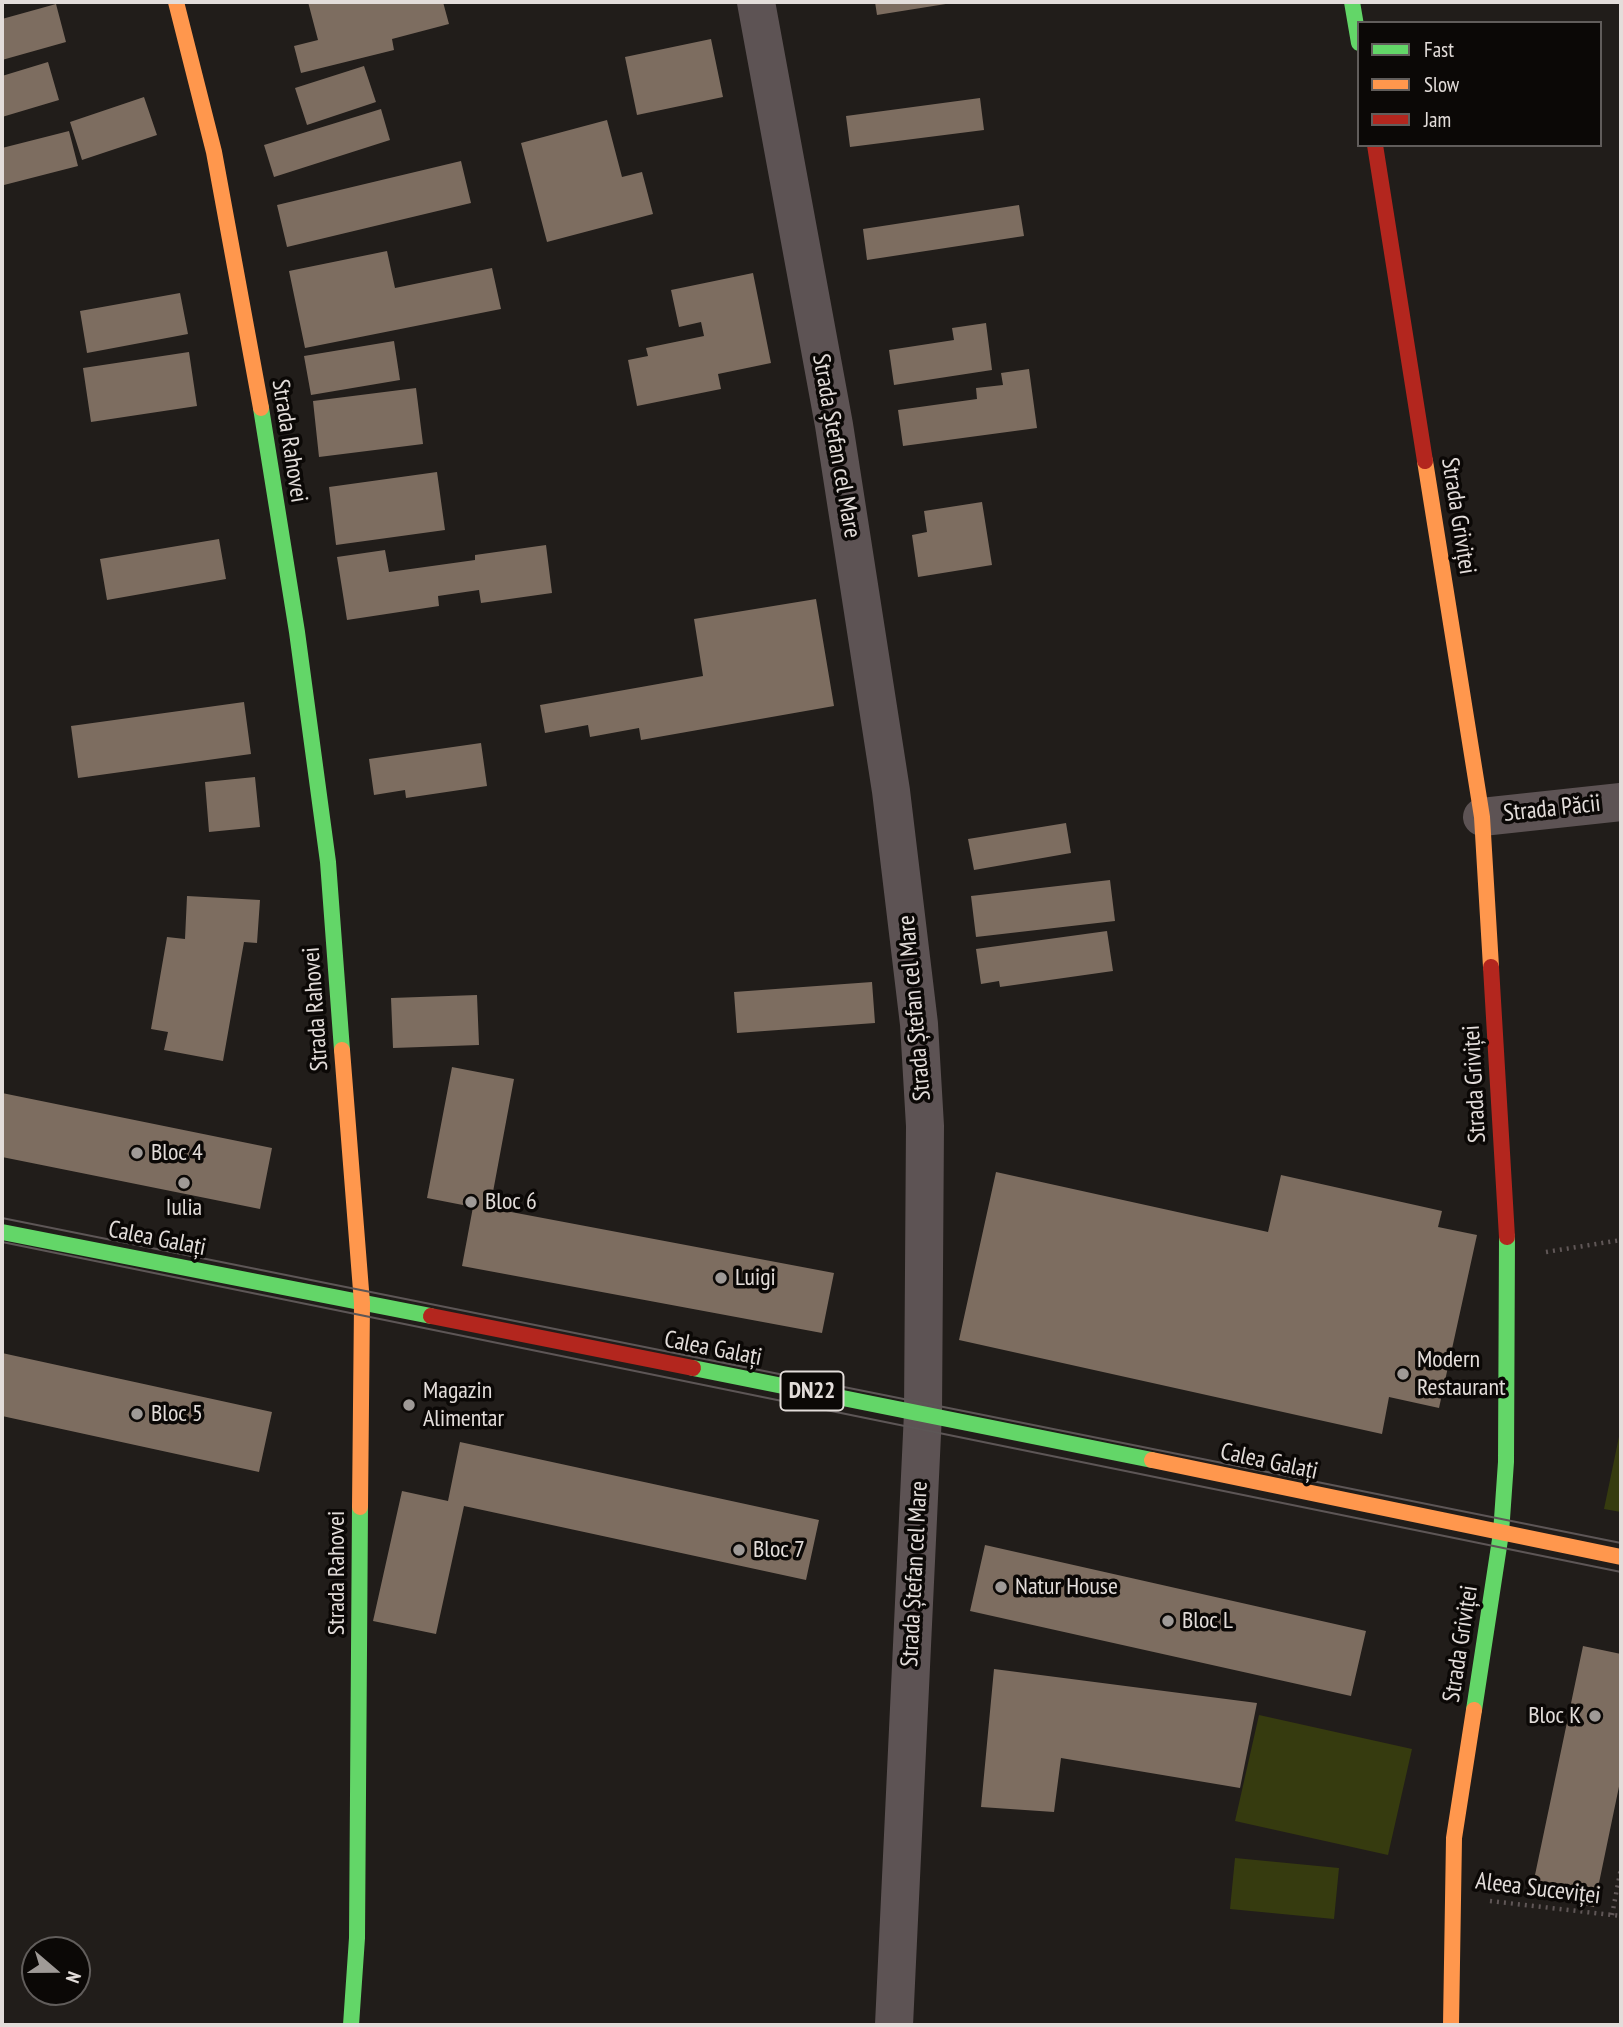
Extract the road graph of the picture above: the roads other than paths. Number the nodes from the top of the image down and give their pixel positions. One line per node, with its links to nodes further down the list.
1 (176, 2): 9 (main road, Strada Rahovei)
2 (756, 2): 10 (street, Strada Ștefan cel Mare)
3 (1352, 2): 4 (main road)
4 (1357, 31)
5 (1375, 147): 7 (main road, Strada Griviței)
6 (1621, 802): 7 (street, Strada Păcii)
7 (1482, 817): 11 (main road, Strada Griviței)
8 (2, 1231): 9 (main road, Calea Galați / DN22)
9 (362, 1303): 10 (main road, Calea Galați / DN22); 13 (main road, Strada Rahovei)
10 (923, 1413): 11 (main road, Calea Galați / DN22); 14 (street, Strada Ștefan cel Mare)
11 (1501, 1533): 12 (main road, Calea Galați / DN22); 15 (main road, Strada Griviței)
12 (1621, 1557)
13 (351, 2025)
14 (894, 2025)
15 (1451, 2025)

